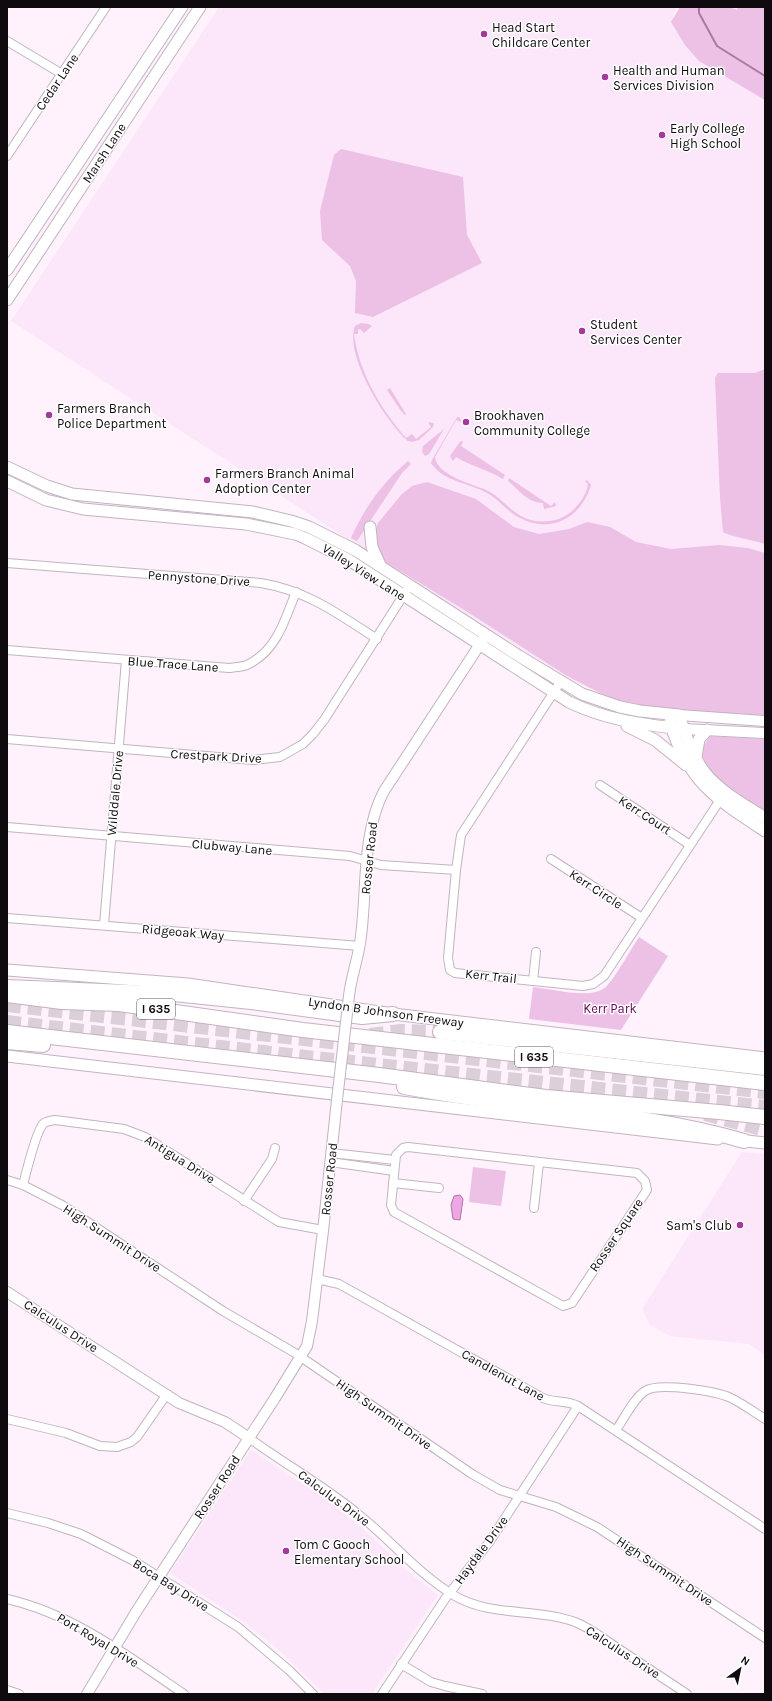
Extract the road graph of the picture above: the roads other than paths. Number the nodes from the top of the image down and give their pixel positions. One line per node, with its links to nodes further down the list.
1 (106, 7): 5 (street, Cedar Lane)
2 (182, 7): 7 (main road, Marsh Lane)
3 (200, 7): 8 (main road, Marsh Lane)
4 (7, 41): 5 (street)
5 (62, 74): 6 (street, Cedar Lane)
6 (9, 151)
7 (7, 270)
8 (7, 300)
9 (7, 467): 11 (main road, Valley View Lane)
10 (7, 481): 12 (main road, Valley View Lane)
11 (64, 492): 12 (main road); 13 (main road, Valley View Lane)
12 (61, 504): 14 (main road, Valley View Lane)
13 (169, 504): 14 (main road); 17 (main road, Valley View Lane)
14 (167, 516): 20 (main road, Valley View Lane)
15 (370, 527): 17 (main road)
16 (7, 563): 19 (street, Pennystone Drive)
17 (380, 566): 18 (main road, Valley View Lane)
18 (410, 585): 20 (street, Crestpark Drive); 21 (main road, Valley View Lane)
19 (296, 592): 22 (street, Pennystone Drive); 25 (street, Blue Trace Lane)
20 (404, 596): 22 (street, Crestpark Drive); 23 (main road, Valley View Lane)
21 (486, 635): 23 (street, Rosser Road); 26 (main road, Valley View Lane)
22 (377, 639): 37 (street, Crestpark Drive)
23 (480, 645): 27 (main road, Valley View Lane); 48 (street, Rosser Road)
24 (7, 650): 25 (street, Blue Trace Lane)
25 (126, 660): 37 (street, Wilddale Drive)
26 (561, 681): 27 (street, Kerr Trail); 28 (main road, Valley View Lane)
27 (554, 693): 30 (main road, Valley View Lane); 49 (street, Kerr Trail)
28 (668, 714): 29 (main road, Valley View Lane); 32 (main road)
29 (679, 715): 31 (street); 33 (main road)
30 (610, 718): 32 (main road, Valley View Lane); 39 (main road)
31 (765, 721)
32 (672, 728): 33 (main road, Valley View Lane); 39 (main road)
33 (684, 729): 34 (street); 38 (main road)
34 (707, 730): 35 (street); 38 (main road)
35 (765, 733)
36 (7, 739): 37 (street, Crestpark Drive)
37 (118, 749): 45 (street, Wilddale Drive)
38 (696, 758): 41 (main road)
39 (691, 770): 41 (main road)
40 (600, 785): 46 (street, Kerr Court)
41 (723, 796): 42 (main road); 44 (main road); 46 (street, Kerr Trail)
42 (765, 818)
43 (7, 828): 45 (street, Clubway Lane)
44 (765, 831)
45 (111, 837): 48 (street, Clubway Lane); 52 (street, Wilddale Drive)
46 (690, 845): 51 (street, Kerr Trail)
47 (551, 859): 51 (street, Kerr Circle)
48 (367, 861): 49 (street, Clubway Lane); 53 (street, Rosser Road)
49 (456, 870): 56 (street, Kerr Trail)
50 (7, 918): 52 (street, Ridgeoak Way)
51 (642, 918): 56 (street, Kerr Trail)
52 (104, 925): 53 (street, Ridgeoak Way)
53 (360, 946): 73 (street, Rosser Road, bridge)
54 (536, 952): 56 (street)
55 (7, 970): 59 (main road, Lyndon B Johnson Freeway)
56 (533, 981)
57 (7, 987): 59 (highway)
58 (7, 995): 68 (highway, Lyndon B Johnson Freeway / I 635)
59 (393, 1014): 65 (main road, Lyndon B Johnson Freeway)
60 (7, 1032): 63 (highway)
61 (440, 1032): 66 (highway)
62 (7, 1042): 63 (highway)
63 (103, 1043): 67 (highway)
64 (7, 1056): 70 (main road)
65 (765, 1058)
66 (765, 1068)
67 (378, 1075): 69 (highway); 70 (highway)
68 (765, 1083)
69 (765, 1117)
70 (744, 1141): 71 (main road)
71 (765, 1143)
72 (276, 1148): 81 (street)
73 (331, 1158): 74 (street); 76 (street); 83 (street, Rosser Road)
74 (395, 1160): 75 (street, Rosser Square); 76 (street, Rosser Square)
75 (539, 1162): 78 (street, Rosser Square); 82 (street)
76 (394, 1171): 78 (street, Rosser Square)
77 (7, 1180): 79 (street, High Summit Drive)
78 (393, 1183): 80 (street)
79 (23, 1185): 81 (street, Antigua Drive); 86 (street, High Summit Drive)
80 (439, 1188)
81 (244, 1201): 83 (street, Antigua Drive)
82 (534, 1208)
83 (323, 1230): 84 (street, Rosser Road)
84 (317, 1278): 86 (street, Rosser Road); 88 (street, Candlenut Lane)
85 (7, 1292): 87 (street, Calculus Drive)
86 (301, 1357): 92 (street, Rosser Road); 93 (street, High Summit Drive)
87 (167, 1394): 89 (street); 92 (street, Calculus Drive)
88 (578, 1406): 91 (street, Candlenut Lane); 93 (street, Haydale Drive)
89 (7, 1419)
90 (765, 1419): 91 (street)
91 (616, 1430): 95 (street, Candlenut Lane)
92 (249, 1438): 96 (street, Rosser Road); 97 (street, Calculus Drive)
93 (519, 1495): 97 (street, Haydale Drive); 99 (street, High Summit Drive)
94 (7, 1512): 96 (street, Boca Bay Drive)
95 (765, 1529)
96 (159, 1577): 100 (street, Rosser Road); 106 (street, Boca Bay Drive)
97 (450, 1592): 101 (street, Haydale Drive); 109 (street, Calculus Drive)
98 (7, 1599): 100 (street, Port Royal Drive)
99 (765, 1638)
100 (114, 1648): 104 (street, Rosser Road); 105 (street, Port Royal Drive)
101 (402, 1664): 107 (street, Haydale Drive); 108 (street)
102 (7, 1690): 103 (street)
103 (19, 1694)
104 (88, 1694)
105 (184, 1694)
106 (314, 1694)
107 (382, 1694)
108 (482, 1694)
109 (687, 1694)

